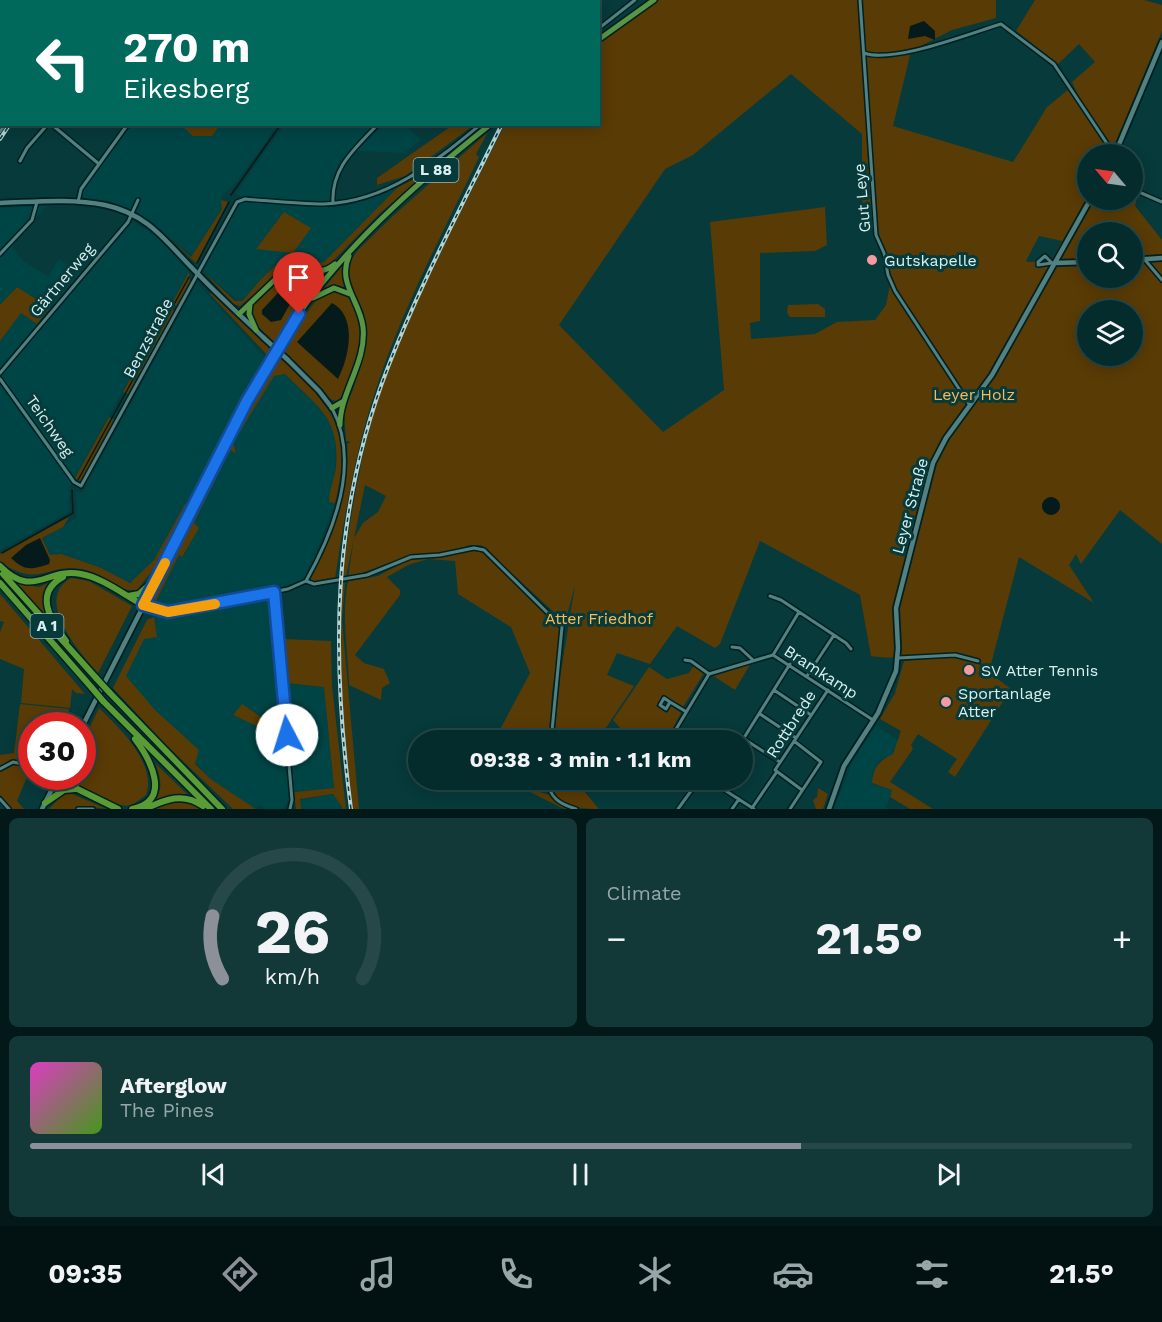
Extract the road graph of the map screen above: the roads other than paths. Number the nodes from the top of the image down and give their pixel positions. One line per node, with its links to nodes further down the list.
1 (635, 0): 4 (street)
2 (654, 0): 5 (highway)
3 (860, 0): 7 (street, Gut Leye)
4 (600, 27)
5 (600, 39)
6 (1162, 42): 14 (street)
7 (864, 53): 13 (street); 43 (street, Gut Leye)
8 (47, 126): 15 (street)
9 (52, 126): 16 (street)
10 (127, 126): 16 (street)
11 (376, 126): 23 (street)
12 (483, 127): 23 (street); 26 (highway, L 88)
13 (1107, 144)
14 (1118, 144)
15 (20, 161)
16 (99, 164): 20 (street)
17 (1143, 194): 21 (street)
18 (138, 201): 25 (street, Gärtnerweg)
19 (37, 202): 20 (street); 22 (street); 27 (street)
20 (78, 202): 25 (street)
21 (1162, 202)
22 (0, 203)
23 (333, 203): 33 (street, Benzstraße)
24 (1084, 210): 31 (street, Leyer Straße)
25 (132, 214): 33 (street); 40 (street, Gärtnerweg)
26 (352, 249): 32 (highway); 35 (highway); 36 (highway, L 88)
27 (0, 254)
28 (1162, 258): 29 (street)
29 (1145, 260): 34 (street)
30 (1077, 262): 31 (street)
31 (1054, 263): 31 (street); 61 (street, Leyer Straße)
32 (303, 270): 36 (highway); 37 (highway)
33 (197, 273): 38 (street); 46 (street, Benzstraße)
34 (1162, 280)
35 (352, 296): 36 (highway); 42 (highway)
36 (307, 302): 49 (highway, L 88)
37 (250, 303): 38 (highway); 39 (highway)
38 (239, 314): 39 (street)
39 (256, 330): 44 (street, bridge)
40 (0, 373)
41 (0, 379): 46 (street, Teichweg)
42 (345, 400): 44 (highway); 45 (highway)
43 (969, 405)
44 (332, 408): 45 (street)
45 (340, 425): 50 (street)
46 (81, 486)
47 (0, 568): 48 (highway); 68 (highway, A 1)
48 (71, 574): 53 (highway); 68 (highway)
49 (159, 576): 53 (highway); 55 (street, L 88)
50 (306, 581): 52 (street); 78 (street)
51 (0, 583): 76 (highway, A 1, bridge)
52 (274, 592): 55 (street); 106 (street)
53 (126, 596): 55 (highway)
54 (770, 596): 56 (street)
55 (143, 605): 73 (street, L 88)
56 (799, 612): 57 (street); 60 (street)
57 (834, 635): 59 (street); 67 (street)
58 (732, 647): 63 (street)
59 (850, 649)
60 (773, 655): 63 (street, Bramkamp); 65 (street, Bramkamp)
61 (898, 658): 64 (street); 77 (street, Leyer Straße)
62 (685, 660): 66 (street)
63 (753, 660): 66 (street, Bramkamp)
64 (978, 661)
65 (790, 664): 67 (street, Bramkamp); 69 (street)
66 (709, 674): 72 (street)
67 (807, 676): 70 (street, Bramkamp)
68 (97, 679): 105 (highway, A 1, bridge)
69 (774, 690): 74 (street); 75 (street)
70 (828, 690): 75 (street, Rottbrede); 77 (street, Bramkamp)
71 (670, 702): 71 (street); 72 (street)
72 (685, 711): 79 (street)
73 (90, 712)
74 (759, 714): 80 (street); 81 (street)
75 (811, 715): 81 (street, Rottbrede)
76 (120, 720): 102 (highway); 104 (highway, A 1)
77 (874, 720): 111 (street, Leyer Straße)
78 (552, 730)
79 (675, 730)
80 (749, 730)
81 (795, 740): 84 (street, Rottbrede); 93 (street)
82 (753, 746): 84 (street)
83 (18, 763): 85 (street)
84 (780, 763): 86 (street, Rottbrede)
85 (0, 769)
86 (776, 773): 93 (street, Rottbrede); 97 (street, Rottbrede)
87 (51, 790): 96 (street)
88 (64, 790): 96 (highway)
89 (81, 790): 101 (highway)
90 (550, 790): 107 (street)
91 (692, 790): 108 (street)
92 (725, 790): 95 (street)
93 (802, 790): 110 (street)
94 (0, 799): 98 (street)
95 (739, 799): 97 (street); 109 (street)
96 (44, 806)
97 (753, 808)
98 (9, 809)
99 (78, 809): 100 (street)
100 (93, 809)
101 (118, 809)
102 (132, 809)
103 (145, 809): 104 (highway)
104 (209, 809)
105 (222, 809)
106 (290, 809)
107 (576, 809)
108 (678, 809)
109 (732, 809)
110 (790, 809)
111 (829, 809)

